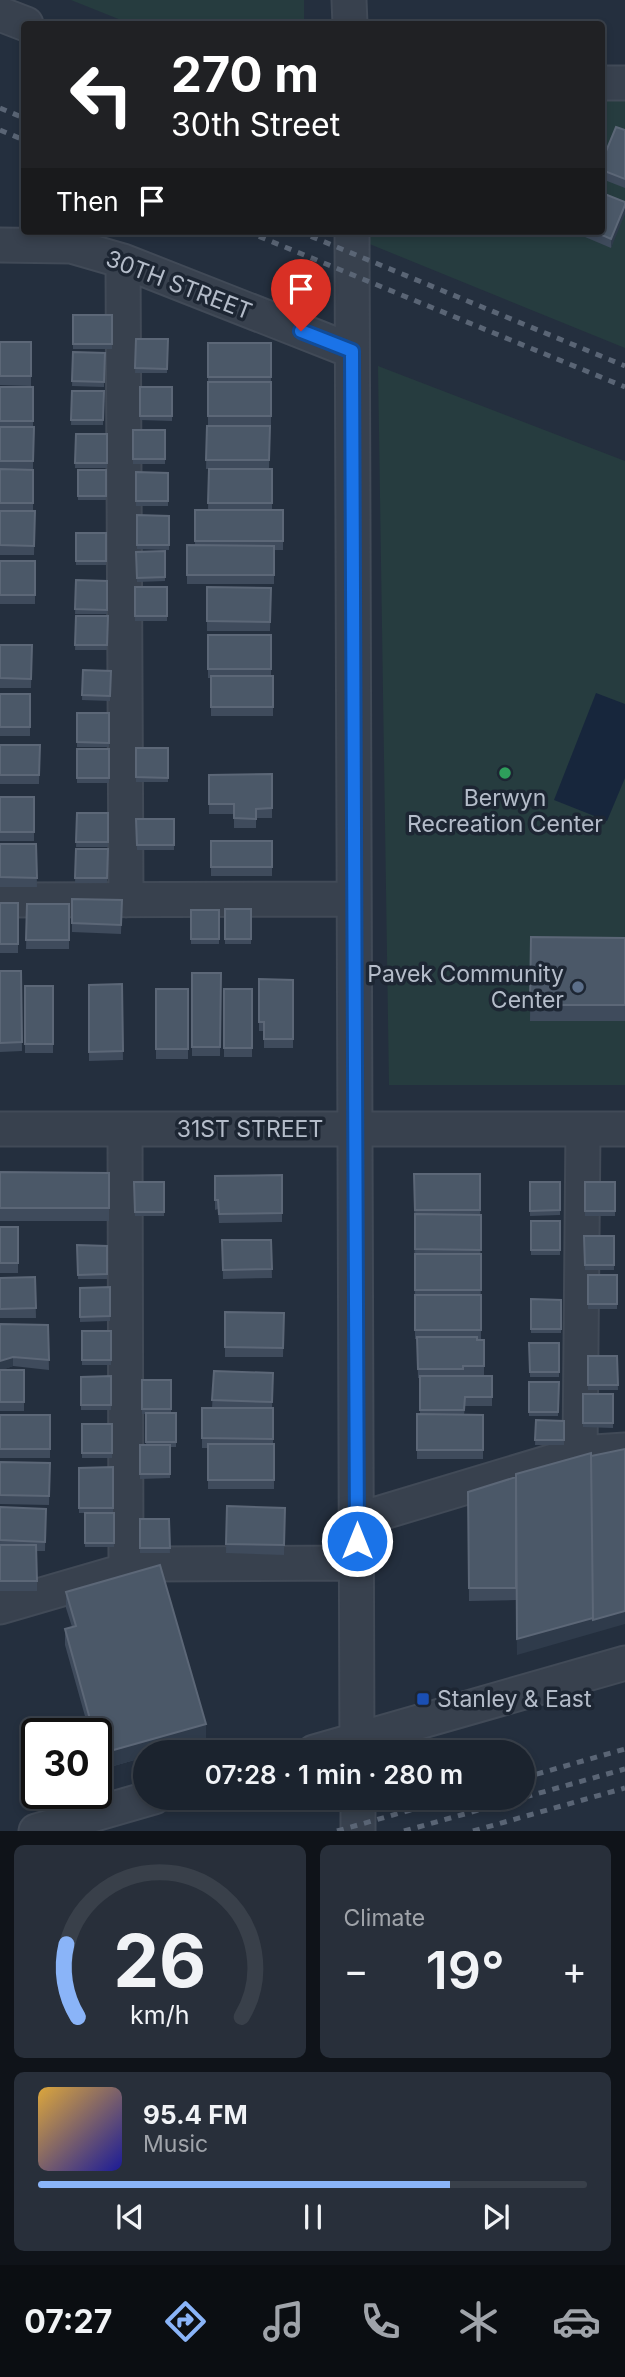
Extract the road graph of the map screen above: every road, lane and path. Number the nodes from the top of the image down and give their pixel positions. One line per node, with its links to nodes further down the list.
1 (349, 0): 3 (street)
2 (0, 14): 4 (street)
3 (350, 21)
4 (21, 22)
5 (605, 83): 6 (street)
6 (625, 83)
7 (352, 235): 10 (street)
8 (0, 246): 9 (street, 30TH STREET)
9 (123, 261): 10 (street, 30TH STREET); 13 (street)
10 (352, 351): 11 (street)
11 (355, 899): 13 (street); 16 (street)
12 (0, 900): 13 (street)
13 (126, 900)
14 (0, 1129): 15 (street, 31ST STREET)
15 (125, 1129): 16 (street, 31ST STREET); 23 (street)
16 (355, 1129): 17 (street, 31ST STREET); 21 (street)
17 (583, 1129): 18 (street, 31ST STREET); 20 (street)
18 (625, 1129)
19 (625, 1450): 20 (street)
20 (580, 1453): 21 (street)
21 (357, 1520): 22 (street)
22 (357, 1563): 23 (street); 26 (street)
23 (126, 1572): 24 (street)
24 (0, 1607)
25 (625, 1663): 27 (street)
26 (357, 1740)
27 (376, 1740)
28 (133, 1803): 30 (street)
29 (358, 1810): 31 (street)
30 (36, 1831)
31 (358, 1831)

